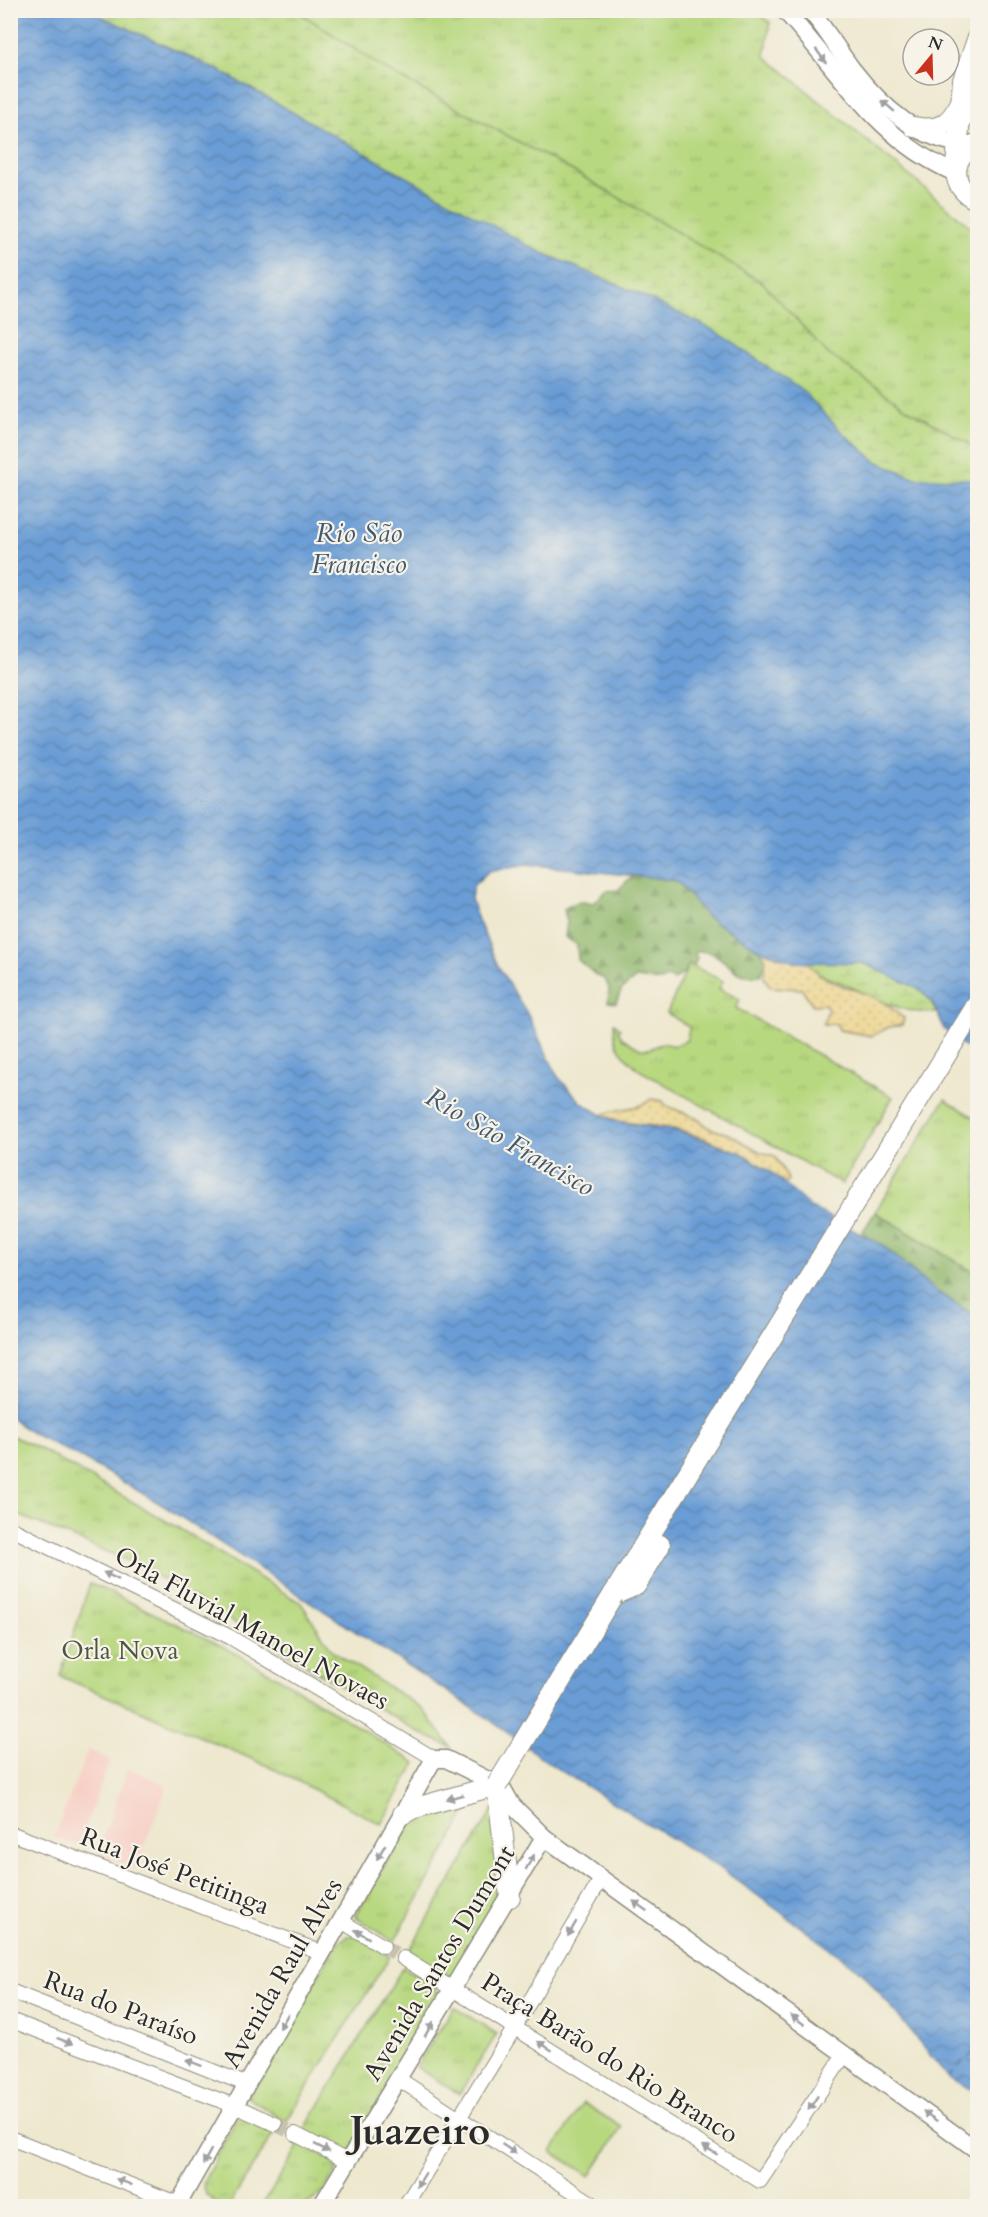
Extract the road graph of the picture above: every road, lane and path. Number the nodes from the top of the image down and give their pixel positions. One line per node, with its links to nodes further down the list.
1 (784, 10): 8 (main road, one-way to 8)
2 (811, 11): 6 (main road, one-way to 2)
3 (978, 37): 5 (highway)
4 (978, 66): 5 (highway)
5 (972, 110): 6 (highway); 7 (highway)
6 (914, 127): 7 (main road)
7 (971, 144): 8 (highway)
8 (956, 169): 9 (highway)
9 (977, 200)
10 (978, 1003): 11 (highway)
11 (708, 1443): 13 (highway); 13 (highway)
12 (10, 1528): 14 (street, Orla Fluvial Manoel Novaes, one-way to 12)
13 (614, 1595): 15 (highway, bridge)
14 (433, 1762): 15 (main road); 16 (main road, Avenida Raul Alves)
15 (500, 1787): 16 (highway, one-way to 16); 18 (main road); 20 (highway)
16 (407, 1812): 21 (main road, Avenida Raul Alves, one-way to 21)
17 (10, 1833): 23 (street, Rua José Petitinga)
18 (544, 1837): 19 (main road); 20 (main road, Avenida Santos Dumont, one-way to 18)
19 (601, 1879): 28 (street, one-way to 28); 29 (main road, one-way to 19)
20 (510, 1897): 25 (main road, Avenida Santos Dumont)
21 (341, 1921): 22 (street, one-way to 21); 23 (main road, Avenida Raul Alves)
22 (383, 1946)
23 (323, 1953): 31 (main road, Avenida Raul Alves, one-way to 31)
24 (403, 1958): 25 (street, Praça Barão do Rio Branco)
25 (453, 1988): 28 (street, Praça Barão do Rio Branco); 30 (main road, Avenida Santos Dumont, one-way to 25)
26 (10, 1990): 31 (street, Rua do Paraíso, one-way to 26)
27 (10, 2020): 32 (street, Rua do Paraíso, one-way to 32)
28 (515, 2027): 29 (street, Praça Barão do Rio Branco, one-way to 28); 33 (street)
29 (845, 2054): 37 (main road, one-way to 29)
30 (400, 2080): 33 (street); 38 (main road, Avenida Santos Dumont)
31 (248, 2085): 32 (main road, Avenida Raul Alves)
32 (236, 2106): 34 (street, Rua do Paraíso); 39 (main road, Avenida Raul Alves, one-way to 39)
33 (460, 2117): 40 (street, one-way to 40); 42 (street, one-way to 42)
34 (275, 2124)
35 (295, 2134): 38 (street, one-way to 38)
36 (10, 2138): 39 (street, one-way to 36)
37 (978, 2151)
38 (349, 2162): 41 (main road, Avenida Santos Dumont)
39 (178, 2205)
40 (408, 2205)
41 (321, 2206)
42 (596, 2206)

